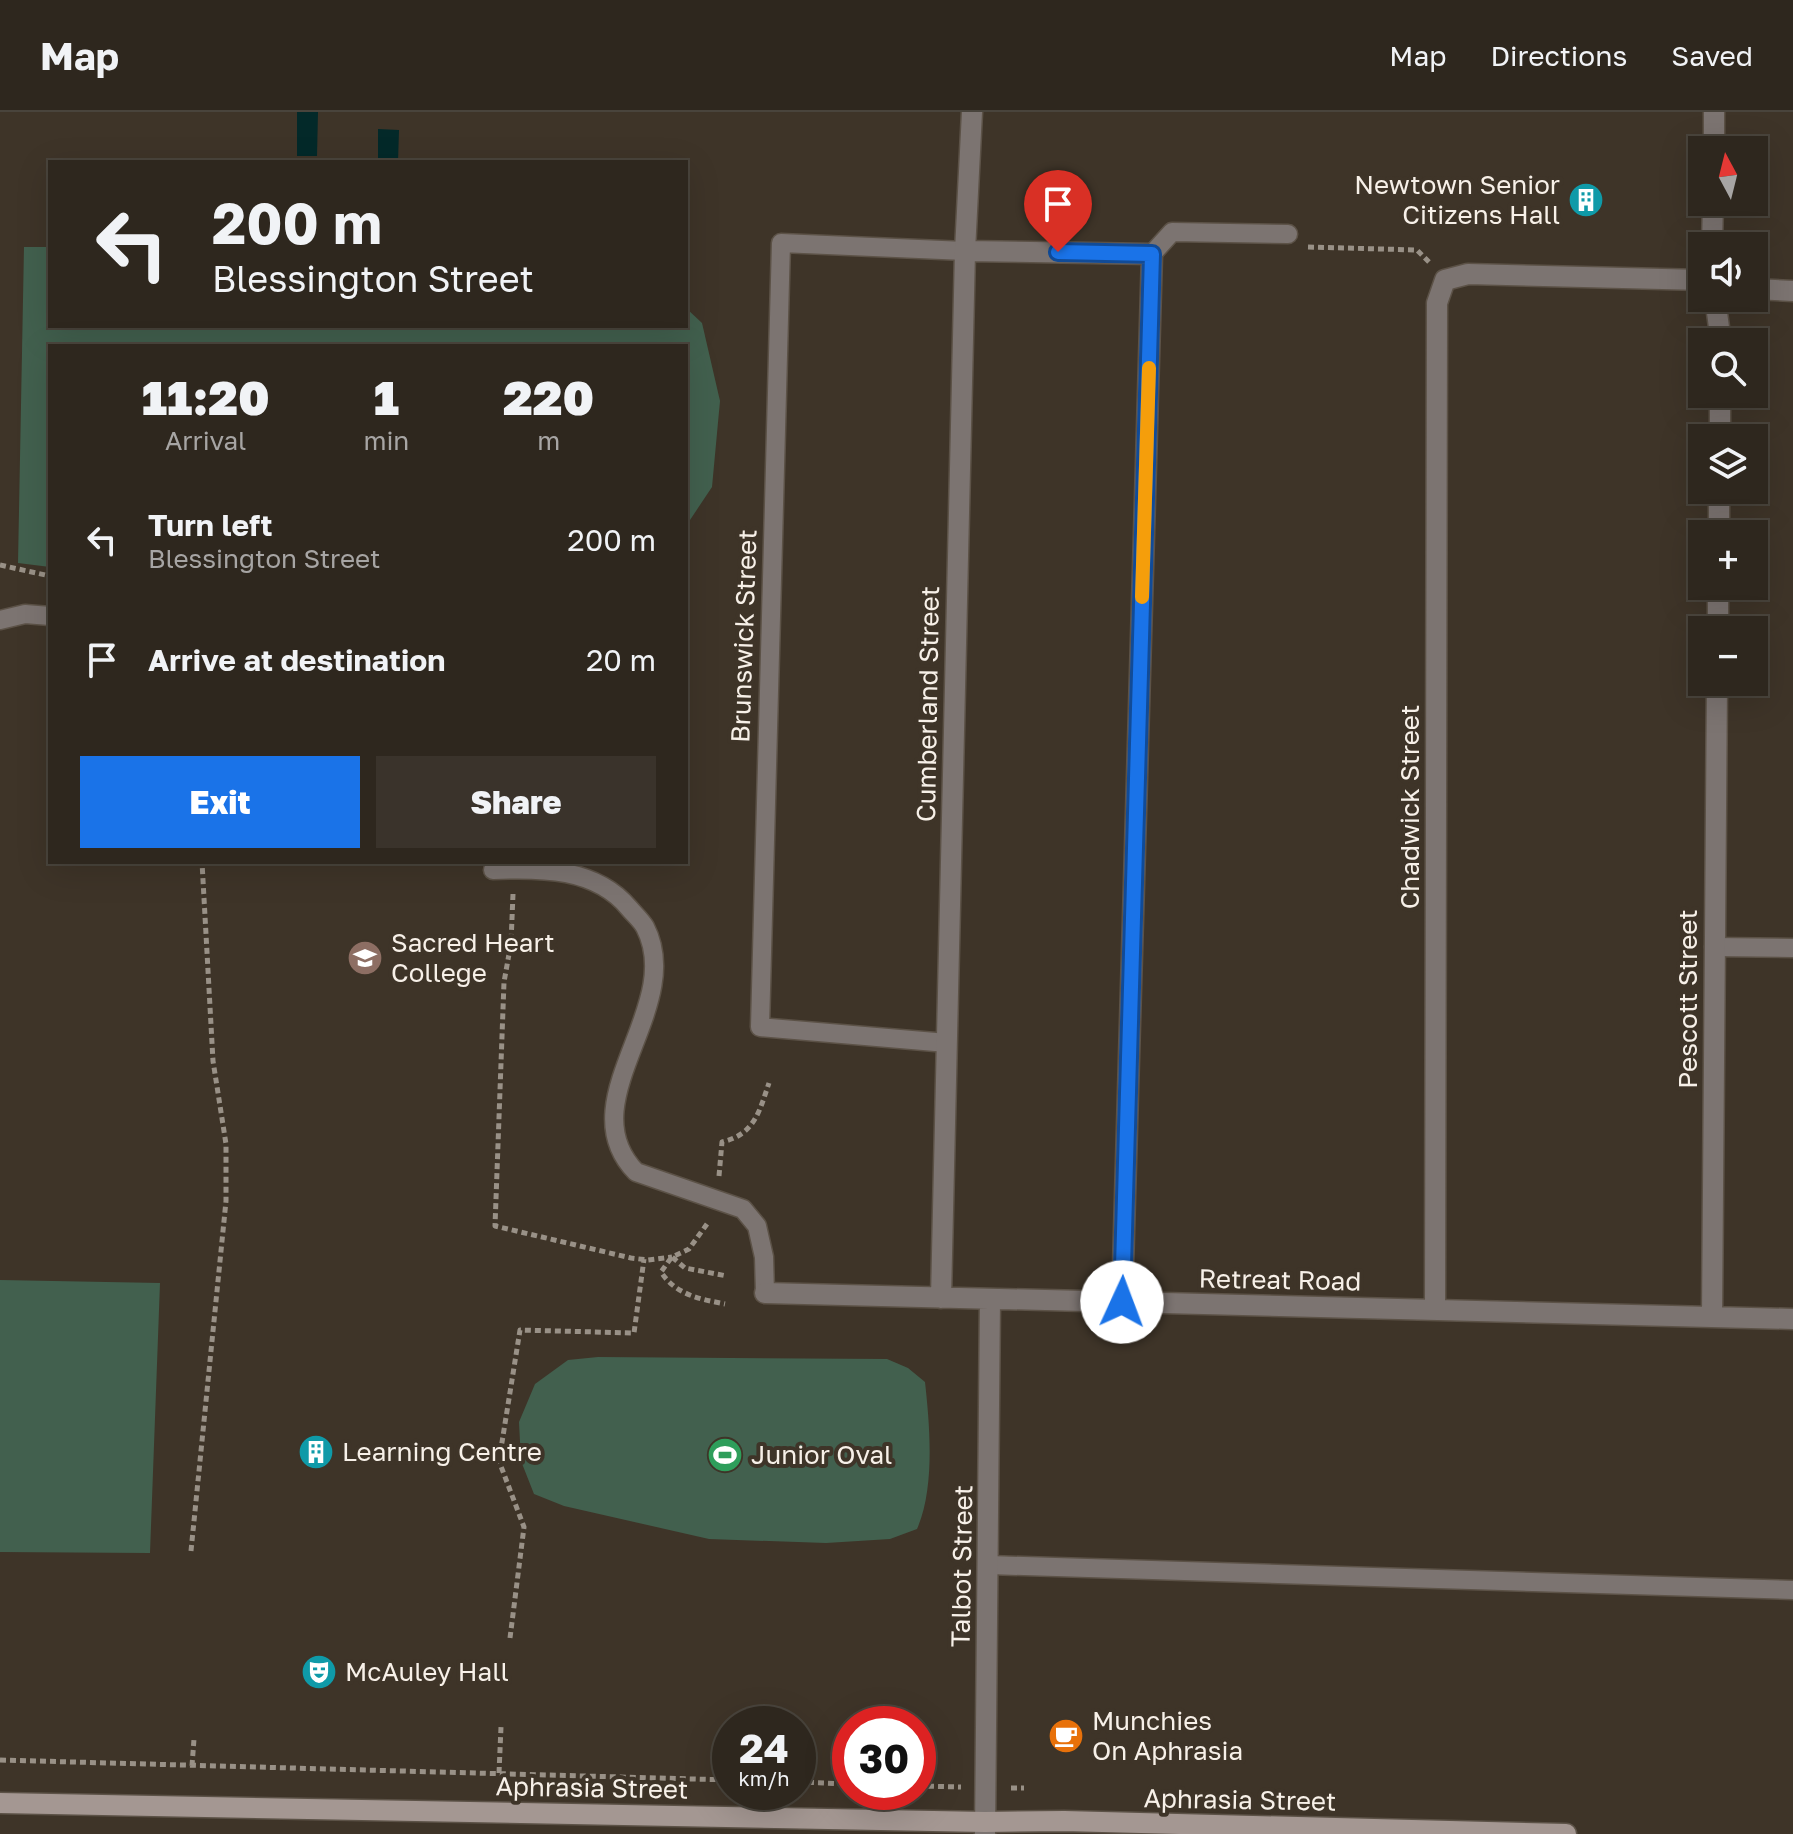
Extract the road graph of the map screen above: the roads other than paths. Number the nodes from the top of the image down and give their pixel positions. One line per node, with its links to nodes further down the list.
1 (972, 112): 5 (street, Cumberland Street)
2 (1714, 112): 3 (street)
3 (1714, 136)
4 (1288, 234): 6 (lane)
5 (965, 251): 6 (street); 16 (street, Cumberland Street); 16 (lane, Brunswick Street)
6 (1152, 254): 20 (street)
7 (1688, 280): 21 (street, Chadwick Street)
8 (1768, 290): 9 (street)
9 (1793, 291)
10 (48, 616): 11 (lane)
11 (0, 620)
12 (1717, 696): 14 (street, Pescott Street)
13 (493, 870): 17 (lane)
14 (1714, 947): 15 (lane); 22 (street, Pescott Street)
15 (1793, 948)
16 (947, 1043): 18 (street, Cumberland Street)
17 (765, 1293): 18 (street, Retreat Road)
18 (941, 1298): 19 (street, Retreat Road)
19 (990, 1299): 20 (street, Retreat Road); 24 (street, Talbot Street)
20 (1122, 1302): 21 (street, Retreat Road)
21 (1435, 1310): 22 (street, Retreat Road)
22 (1712, 1317): 23 (street, Retreat Road)
23 (1793, 1319)
24 (989, 1565): 25 (lane); 27 (street, Talbot Street)
25 (1793, 1590)
26 (0, 1803): 27 (street, Aphrasia Street)
27 (985, 1828): 28 (street, Aphrasia Street)
28 (1566, 1834)

